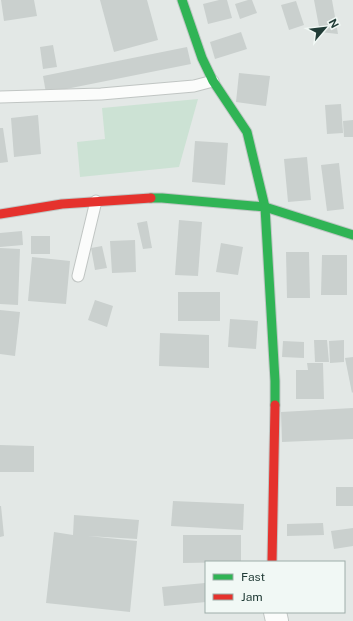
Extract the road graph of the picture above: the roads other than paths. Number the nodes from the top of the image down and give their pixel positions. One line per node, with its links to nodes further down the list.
1 (182, 0): 2 (street)
2 (213, 81): 3 (lane); 5 (street)
3 (0, 97)
4 (96, 201): 5 (street); 6 (street); 8 (lane)
5 (265, 207): 7 (street); 9 (street)
6 (0, 214)
7 (353, 235)
8 (78, 276)
9 (272, 561)

